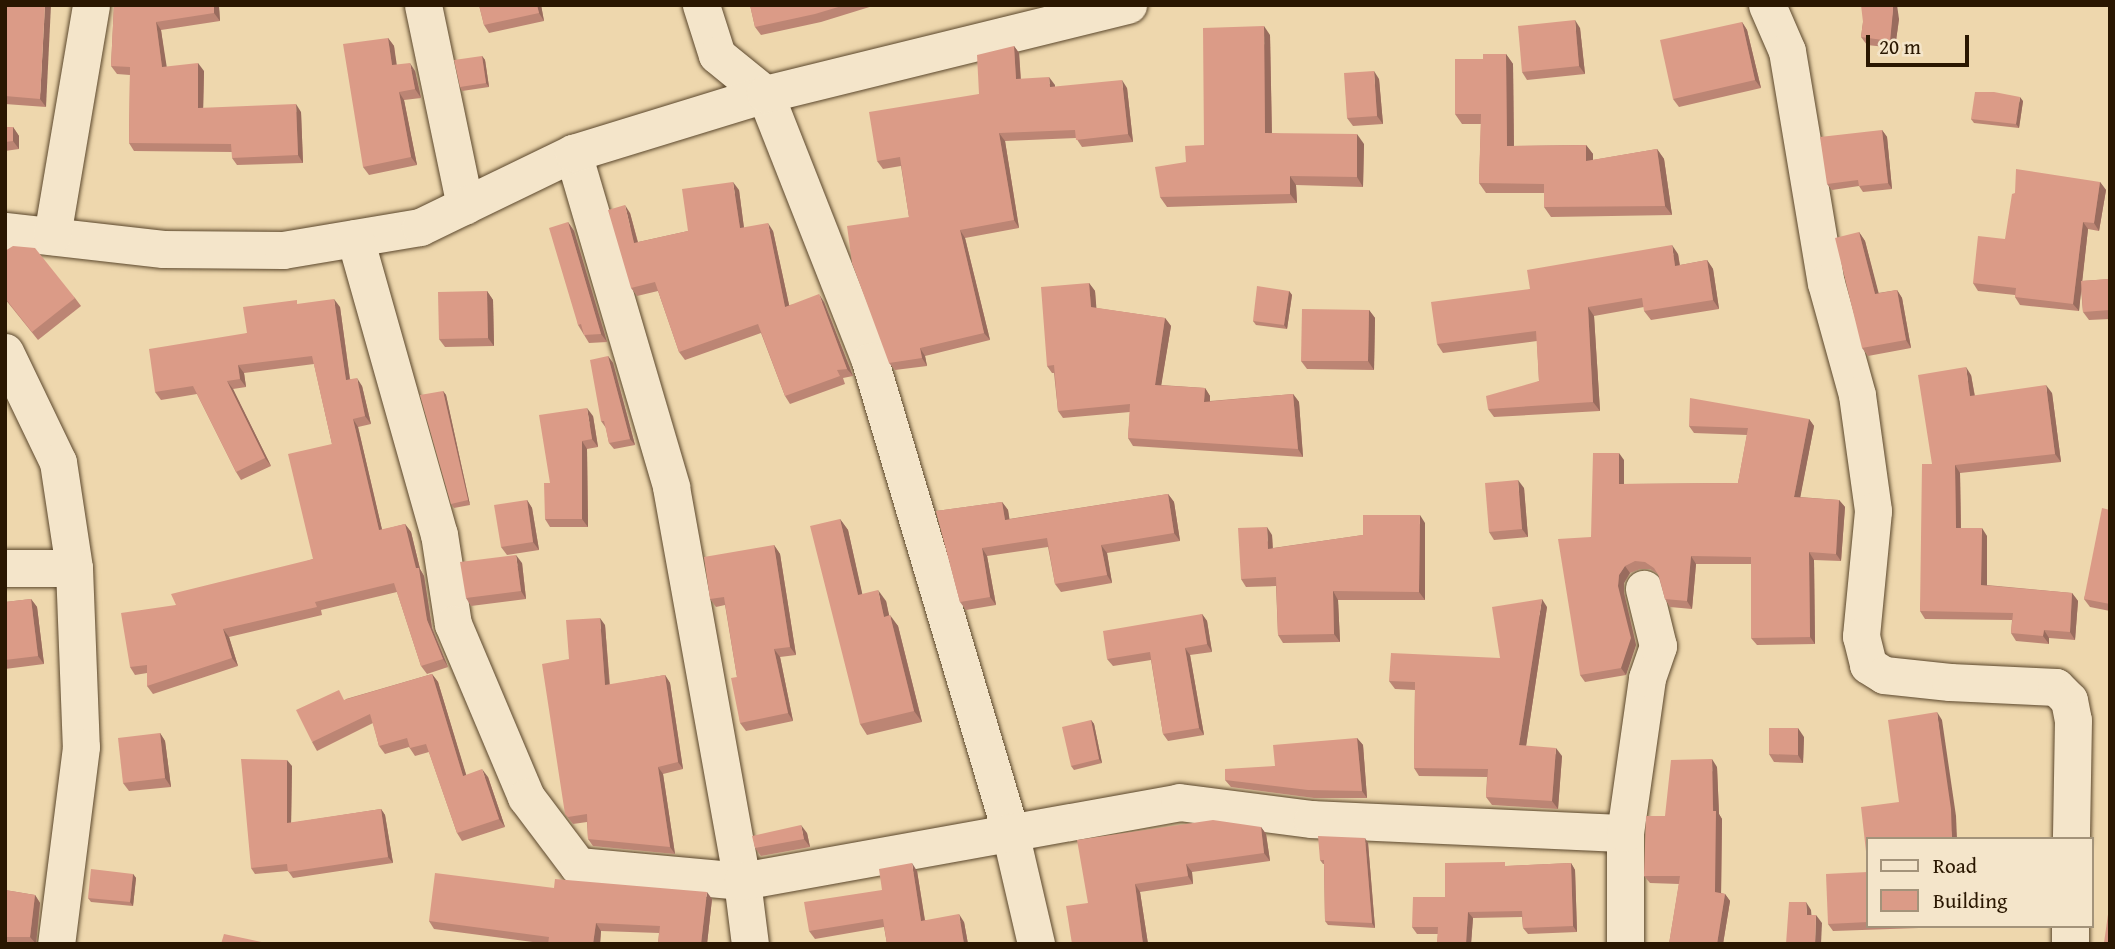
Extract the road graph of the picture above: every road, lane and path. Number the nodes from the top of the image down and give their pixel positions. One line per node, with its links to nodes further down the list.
1 (92, 5): 10 (street)
2 (423, 5): 8 (street)
3 (701, 5): 6 (street)
4 (1128, 5): 6 (street)
5 (1767, 5): 18 (street)
6 (765, 94): 7 (street); 16 (street)
7 (573, 153): 8 (street); 19 (street)
8 (465, 206): 11 (street)
9 (5, 231): 10 (street)
10 (52, 236): 11 (street)
11 (355, 238): 19 (street)
12 (5, 352): 14 (street)
13 (5, 568): 14 (street)
14 (74, 568): 20 (street)
15 (1644, 589): 17 (street)
16 (1010, 832): 17 (street); 19 (street); 22 (street)
17 (1625, 833): 23 (street)
18 (2071, 837)
19 (742, 881): 21 (street)
20 (56, 944)
21 (750, 944)
22 (1037, 944)
23 (1625, 944)

